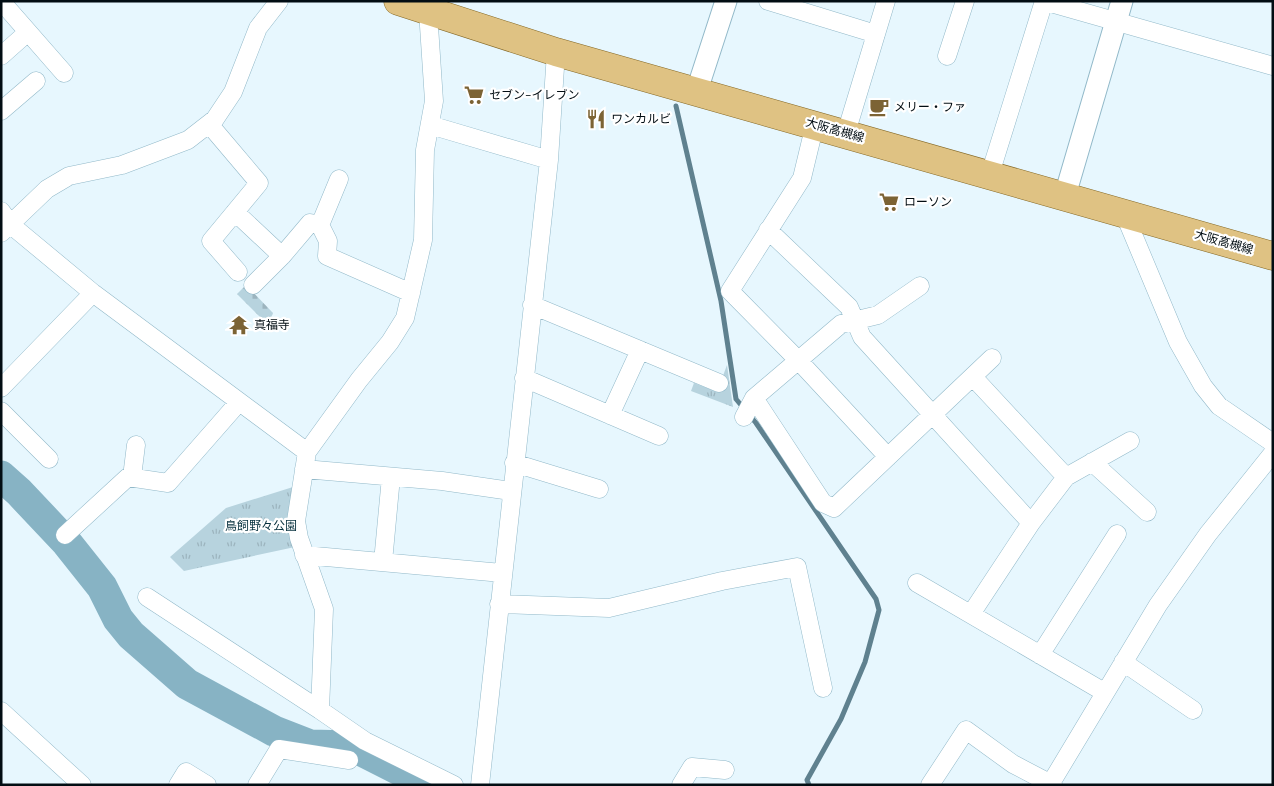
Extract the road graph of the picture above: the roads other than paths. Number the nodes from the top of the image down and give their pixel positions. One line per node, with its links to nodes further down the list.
1 (1, 1): 12 (street)
2 (279, 1): 22 (street)
3 (398, 1): 10 (main road, 大阪高槻線)
4 (726, 1): 20 (street)
5 (768, 1): 13 (street)
6 (886, 1): 13 (street)
7 (965, 1): 16 (street)
8 (1044, 1): 11 (street); 27 (street)
9 (1122, 1): 11 (street)
10 (428, 11): 14 (main road, 大阪高槻線); 23 (street)
11 (1116, 23): 17 (street); 29 (street)
12 (28, 32): 15 (street); 18 (street)
13 (876, 34): 25 (street)
14 (556, 52): 20 (main road, 大阪高槻線); 26 (street)
15 (1, 56)
16 (947, 56)
17 (1273, 66)
18 (64, 73)
19 (36, 81): 21 (street)
20 (697, 90): 24 (main road, 大阪高槻線)
21 (1, 111)
22 (209, 124): 30 (street); 32 (street)
23 (430, 124): 26 (street); 41 (street)
24 (815, 124): 25 (main road, 大阪高槻線); 34 (street)
25 (846, 133): 27 (main road, 大阪高槻線)
26 (549, 160): 42 (street)
27 (990, 174): 29 (main road, 大阪高槻線)
28 (339, 179): 33 (street)
29 (1065, 195): 31 (main road, 大阪高槻線)
30 (235, 212): 35 (street); 37 (street)
31 (1124, 213): 36 (main road, 大阪高槻線); 57 (street)
32 (4, 223): 40 (street)
33 (320, 225): 35 (street); 41 (street)
34 (768, 230): 43 (street); 46 (street)
35 (282, 256): 38 (street)
36 (1273, 256)
37 (238, 272)
38 (253, 285)
39 (920, 286): 43 (street)
40 (93, 293): 50 (street); 51 (street)
41 (411, 293): 62 (street)
42 (532, 305): 44 (street); 48 (street)
43 (854, 321): 46 (street); 53 (street)
44 (640, 350): 49 (street); 54 (street)
45 (992, 358): 47 (street)
46 (798, 360): 60 (street); 60 (street)
47 (973, 377): 53 (street); 67 (street)
48 (524, 378): 54 (street); 64 (street)
49 (718, 383)
50 (1, 388)
51 (239, 402): 62 (street); 65 (street)
52 (1, 411): 61 (street)
53 (933, 414): 60 (street); 71 (street)
54 (610, 415): 55 (street)
55 (659, 436)
56 (1130, 441): 63 (street)
57 (1273, 443)
58 (136, 445): 65 (street)
59 (1273, 452): 82 (street)
60 (888, 457)
61 (49, 459)
62 (306, 460): 66 (street); 74 (street)
63 (1092, 462): 67 (street); 70 (street)
64 (514, 463): 68 (street); 69 (street)
65 (132, 477): 73 (street)
66 (392, 477): 69 (street); 75 (street)
67 (1066, 477): 71 (street)
68 (599, 489)
69 (511, 491): 76 (street)
70 (1147, 512)
71 (1031, 524): 80 (street)
72 (1117, 534): 81 (street)
73 (65, 535)
74 (304, 555): 75 (street); 85 (street)
75 (382, 562): 76 (street)
76 (502, 574): 79 (street)
77 (917, 583): 80 (street)
78 (147, 597): 85 (street)
79 (498, 604): 83 (street); 96 (street)
80 (971, 614): 81 (street)
81 (1040, 654): 84 (street)
82 (1123, 662): 84 (street); 86 (street)
83 (823, 688)
84 (1104, 692): 90 (street)
85 (320, 710): 95 (street)
86 (1192, 710)
87 (1, 711): 91 (street)
88 (350, 760): 94 (street)
89 (725, 770): 97 (street)
90 (1052, 784): 98 (street)
91 (82, 785)
92 (178, 785): 93 (street)
93 (208, 785)
94 (257, 785)
95 (454, 785)
96 (480, 785)
97 (681, 785)
98 (930, 785)

